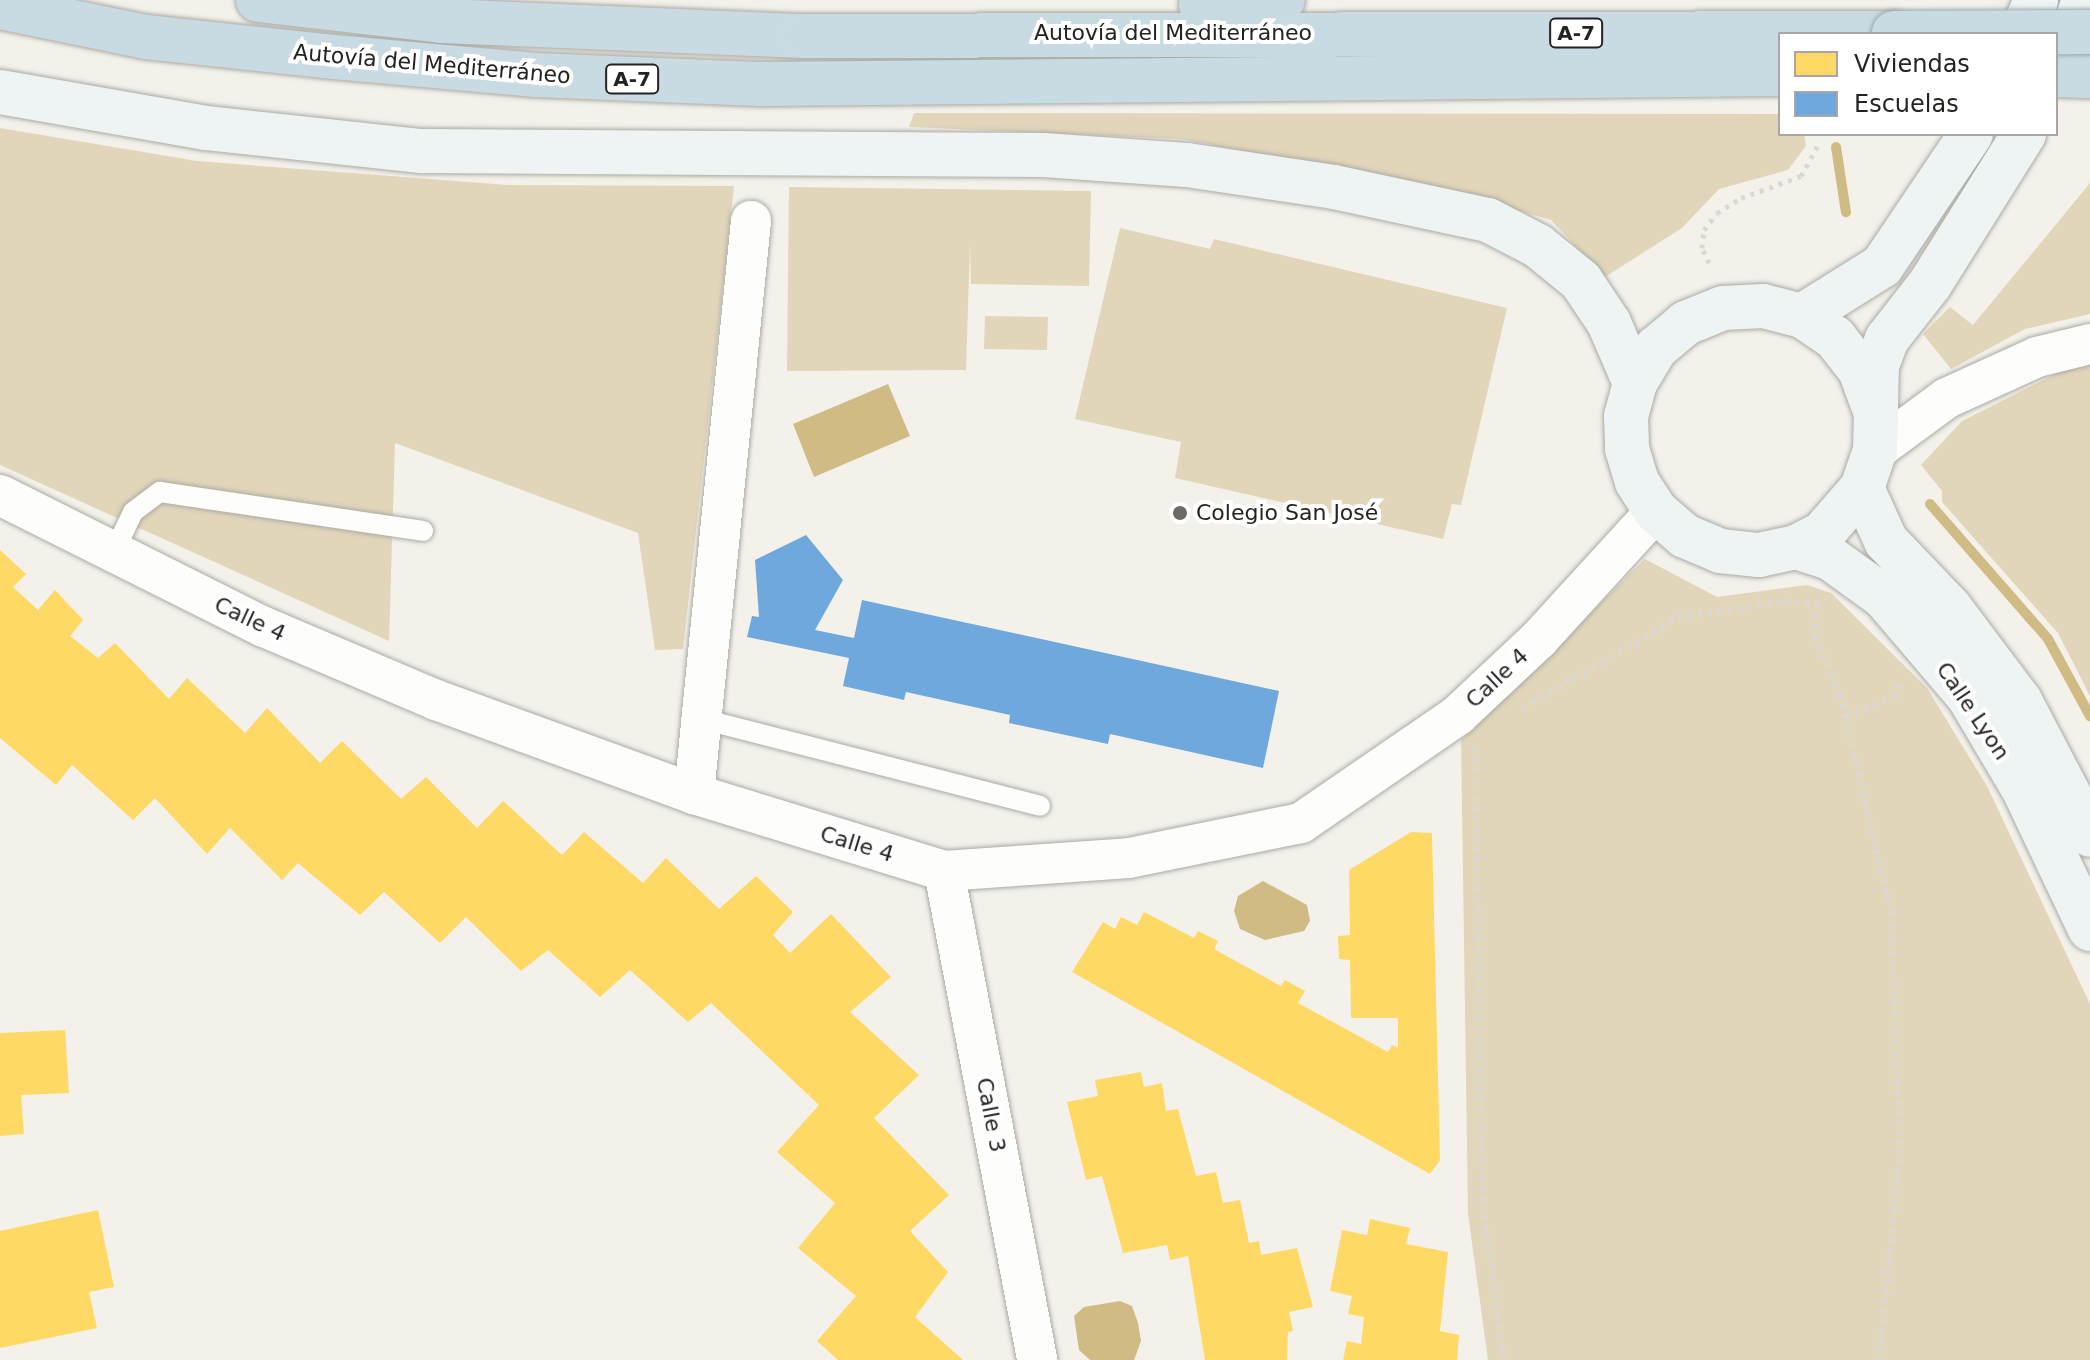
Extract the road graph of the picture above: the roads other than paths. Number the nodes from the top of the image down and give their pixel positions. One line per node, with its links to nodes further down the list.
1 (258, 0): 6 (highway, Autovía del Mediterráneo / A-7)
2 (1283, 0): 6 (highway)
3 (2036, 0): 7 (street)
4 (2084, 0): 11 (street)
5 (0, 7): 12 (highway, Autovía del Mediterráneo / A-7)
6 (556, 28): 10 (highway, Autovía del Mediterráneo / A-7)
7 (2022, 32)
8 (2058, 32): 9 (highway, Autovía del Mediterráneo / A-7, bridge)
9 (2090, 32)
10 (1778, 33)
11 (2058, 70)
12 (1778, 74)
13 (2058, 75): 14 (highway)
14 (2090, 76)
15 (0, 92): 21 (street)
16 (1970, 136): 19 (street)
17 (2023, 136): 22 (street)
18 (751, 221): 29 (street)
19 (1802, 316): 21 (street); 22 (street)
20 (2090, 344): 23 (street)
21 (1635, 383): 25 (street)
22 (1874, 408): 23 (street)
23 (1868, 470): 27 (street); 32 (street, Calle Lyon)
24 (0, 495): 28 (street, Calle 4)
25 (1656, 511): 27 (street); 33 (street, Calle 4)
26 (423, 531): 28 (lane)
27 (1796, 547): 34 (street, Calle Lyon)
28 (114, 552): 30 (street, Calle 4)
29 (702, 719): 30 (street); 31 (lane)
30 (694, 794): 33 (street, Calle 4)
31 (1040, 806)
32 (2090, 835)
33 (944, 871): 35 (street, Calle 3)
34 (2090, 929)
35 (1037, 1360)

